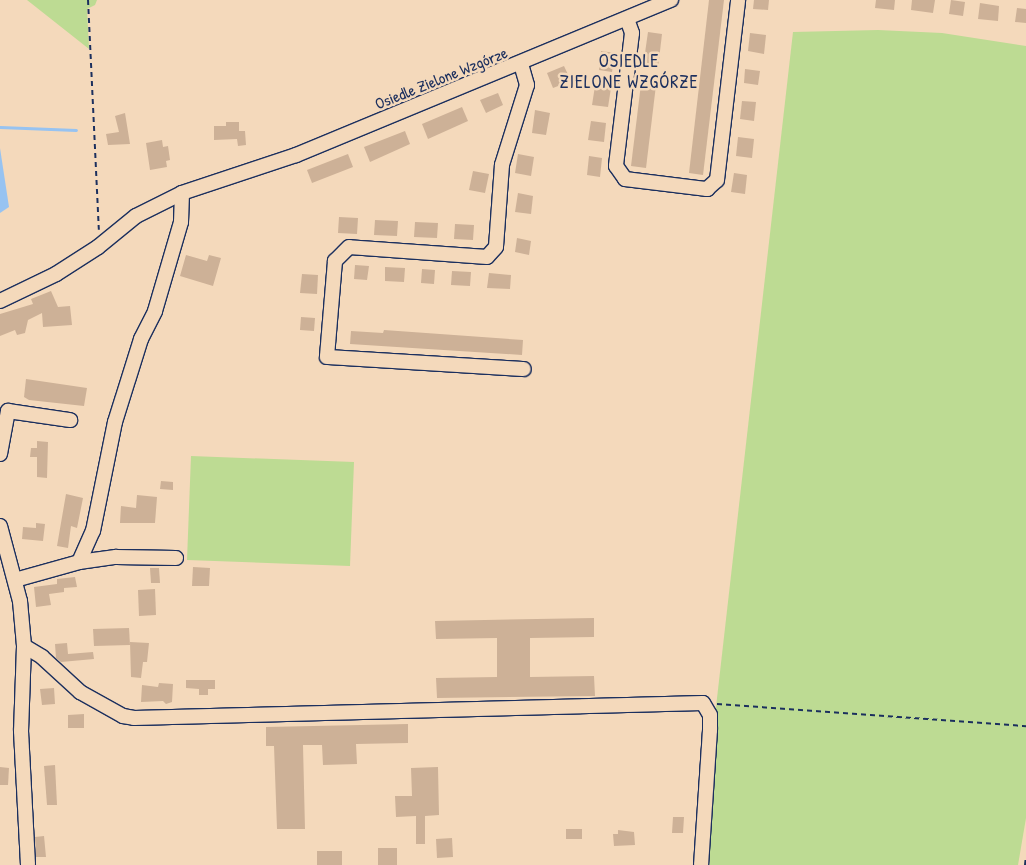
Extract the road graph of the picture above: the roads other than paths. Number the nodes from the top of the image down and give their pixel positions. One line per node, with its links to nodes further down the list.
1 (671, 0): 3 (street)
2 (738, 0): 3 (street)
3 (627, 19): 4 (street)
4 (521, 64): 5 (street, Osiedle Zielone Wzgórze); 7 (street, Osiedle Zielone Wzgórze)
5 (182, 193): 6 (street, Osiedle Zielone Wzgórze); 12 (street)
6 (0, 301)
7 (524, 368)
8 (70, 420): 9 (street)
9 (0, 454)
10 (0, 526): 13 (street)
11 (176, 558): 12 (street)
12 (79, 562): 13 (street)
13 (15, 580): 14 (street)
14 (24, 646): 15 (street); 16 (street)
15 (28, 865)
16 (700, 865)

